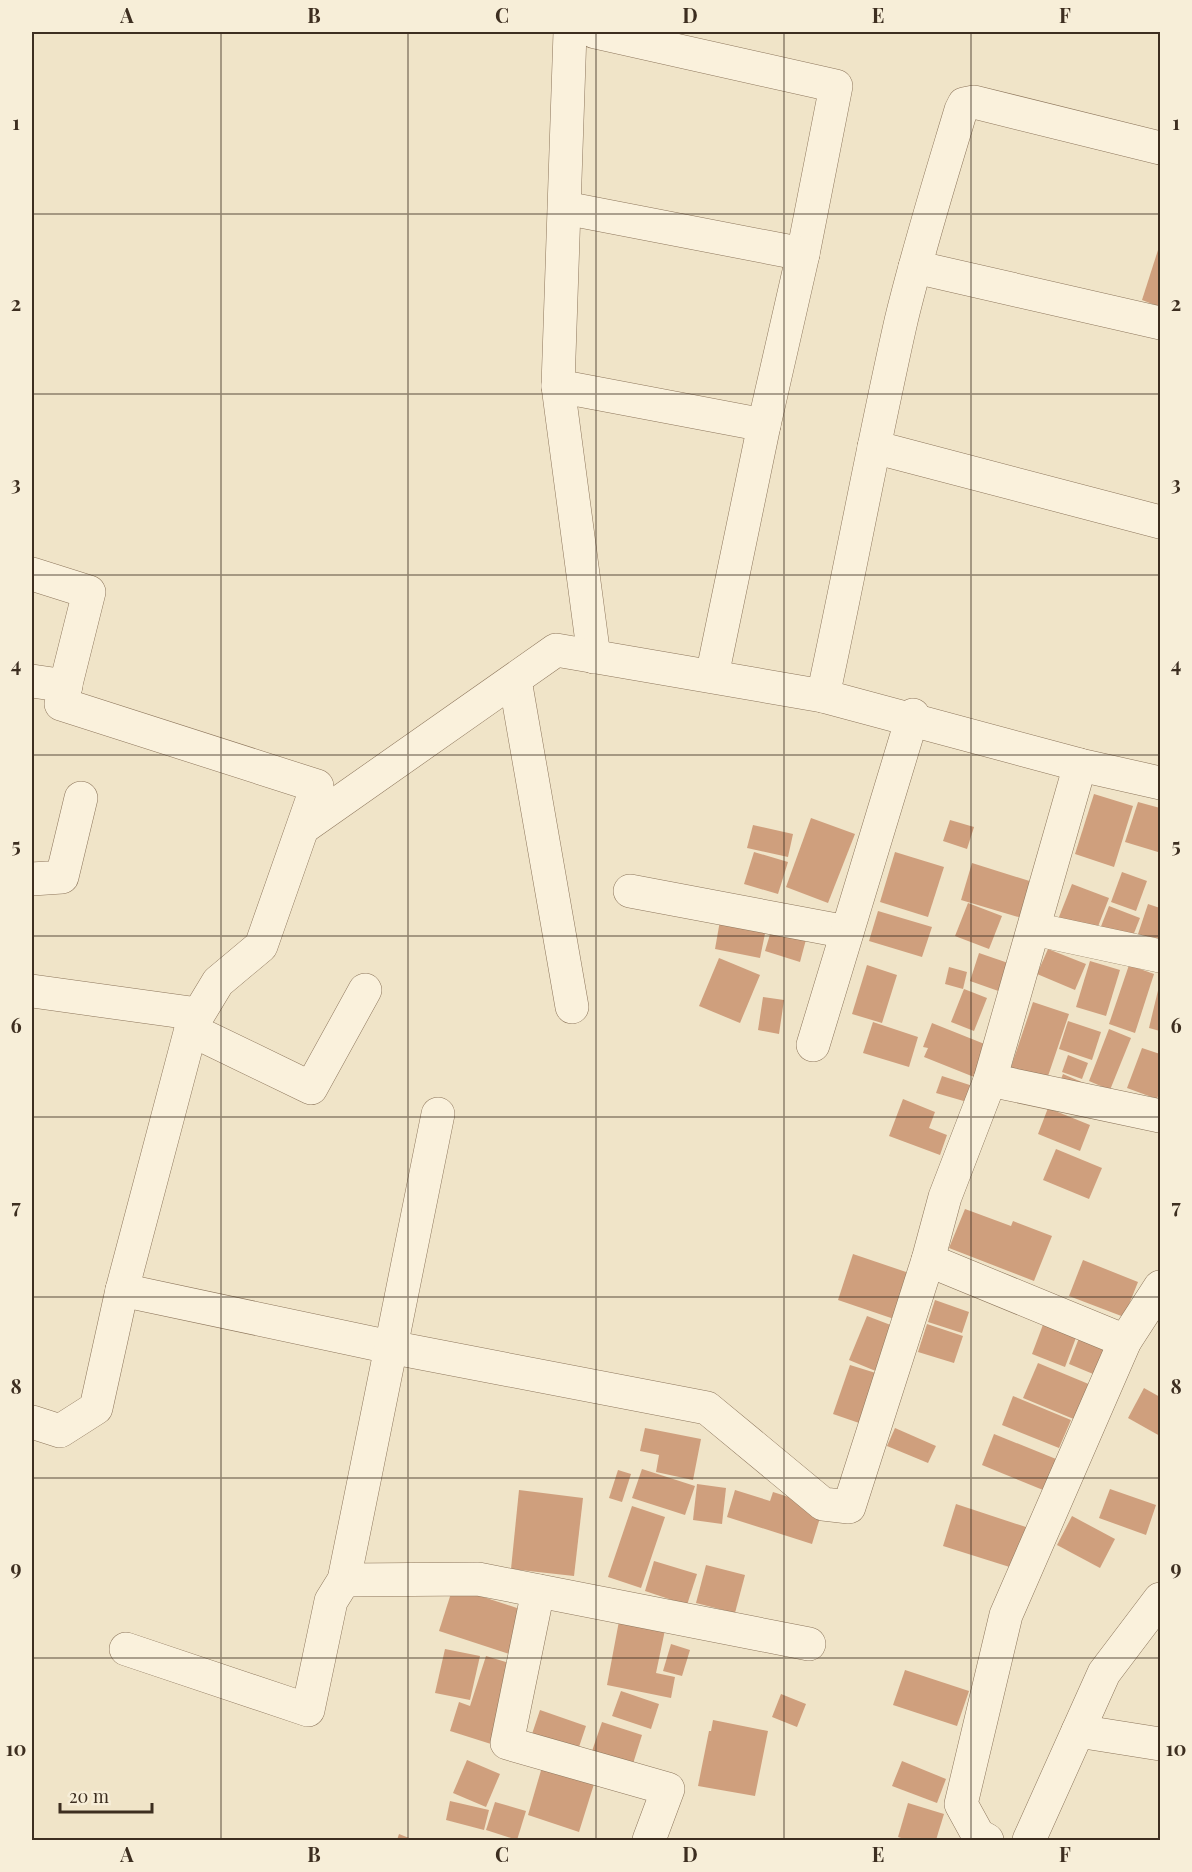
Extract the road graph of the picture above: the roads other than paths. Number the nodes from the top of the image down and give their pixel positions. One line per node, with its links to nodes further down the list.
1 (570, 32): 4 (street)
2 (595, 32): 5 (street)
3 (1161, 148): 6 (street)
4 (565, 208): 5 (street); 8 (street)
5 (803, 254): 9 (street)
6 (915, 267): 7 (street); 10 (street)
7 (1161, 323)
8 (558, 386): 9 (street); 13 (street)
9 (764, 425): 14 (street)
10 (874, 447): 11 (street); 18 (street)
11 (1161, 522)
12 (32, 574): 17 (street)
13 (594, 657): 14 (street); 15 (street)
14 (712, 676): 18 (street)
15 (515, 680): 23 (street); 31 (street)
16 (32, 681): 17 (street)
17 (66, 687): 23 (street)
18 (824, 696): 19 (street)
19 (913, 717): 20 (street); 27 (street)
20 (1080, 765): 21 (street); 26 (street)
21 (1161, 783)
22 (81, 798): 24 (street)
23 (304, 826): 32 (street)
24 (32, 879)
25 (630, 891): 27 (street)
26 (1034, 929): 28 (street); 34 (street)
27 (847, 932): 33 (street)
28 (1161, 956)
29 (364, 990): 32 (street)
30 (32, 991): 32 (street)
31 (572, 1007)
32 (195, 1022): 39 (street)
33 (813, 1045)
34 (990, 1080): 36 (street); 37 (street)
35 (438, 1114): 41 (street)
36 (1161, 1116)
37 (928, 1260): 40 (street); 41 (street)
38 (1161, 1287): 40 (street)
39 (122, 1290): 41 (street); 42 (street)
40 (1125, 1341): 51 (street)
41 (390, 1347): 43 (street)
42 (32, 1422)
43 (344, 1580): 44 (street); 47 (street)
44 (538, 1590): 46 (street); 50 (street)
45 (1161, 1599): 48 (street)
46 (809, 1644)
47 (126, 1649)
48 (1078, 1731): 49 (street); 52 (street)
49 (1161, 1744)
50 (649, 1840)
51 (987, 1840)
52 (1029, 1840)

